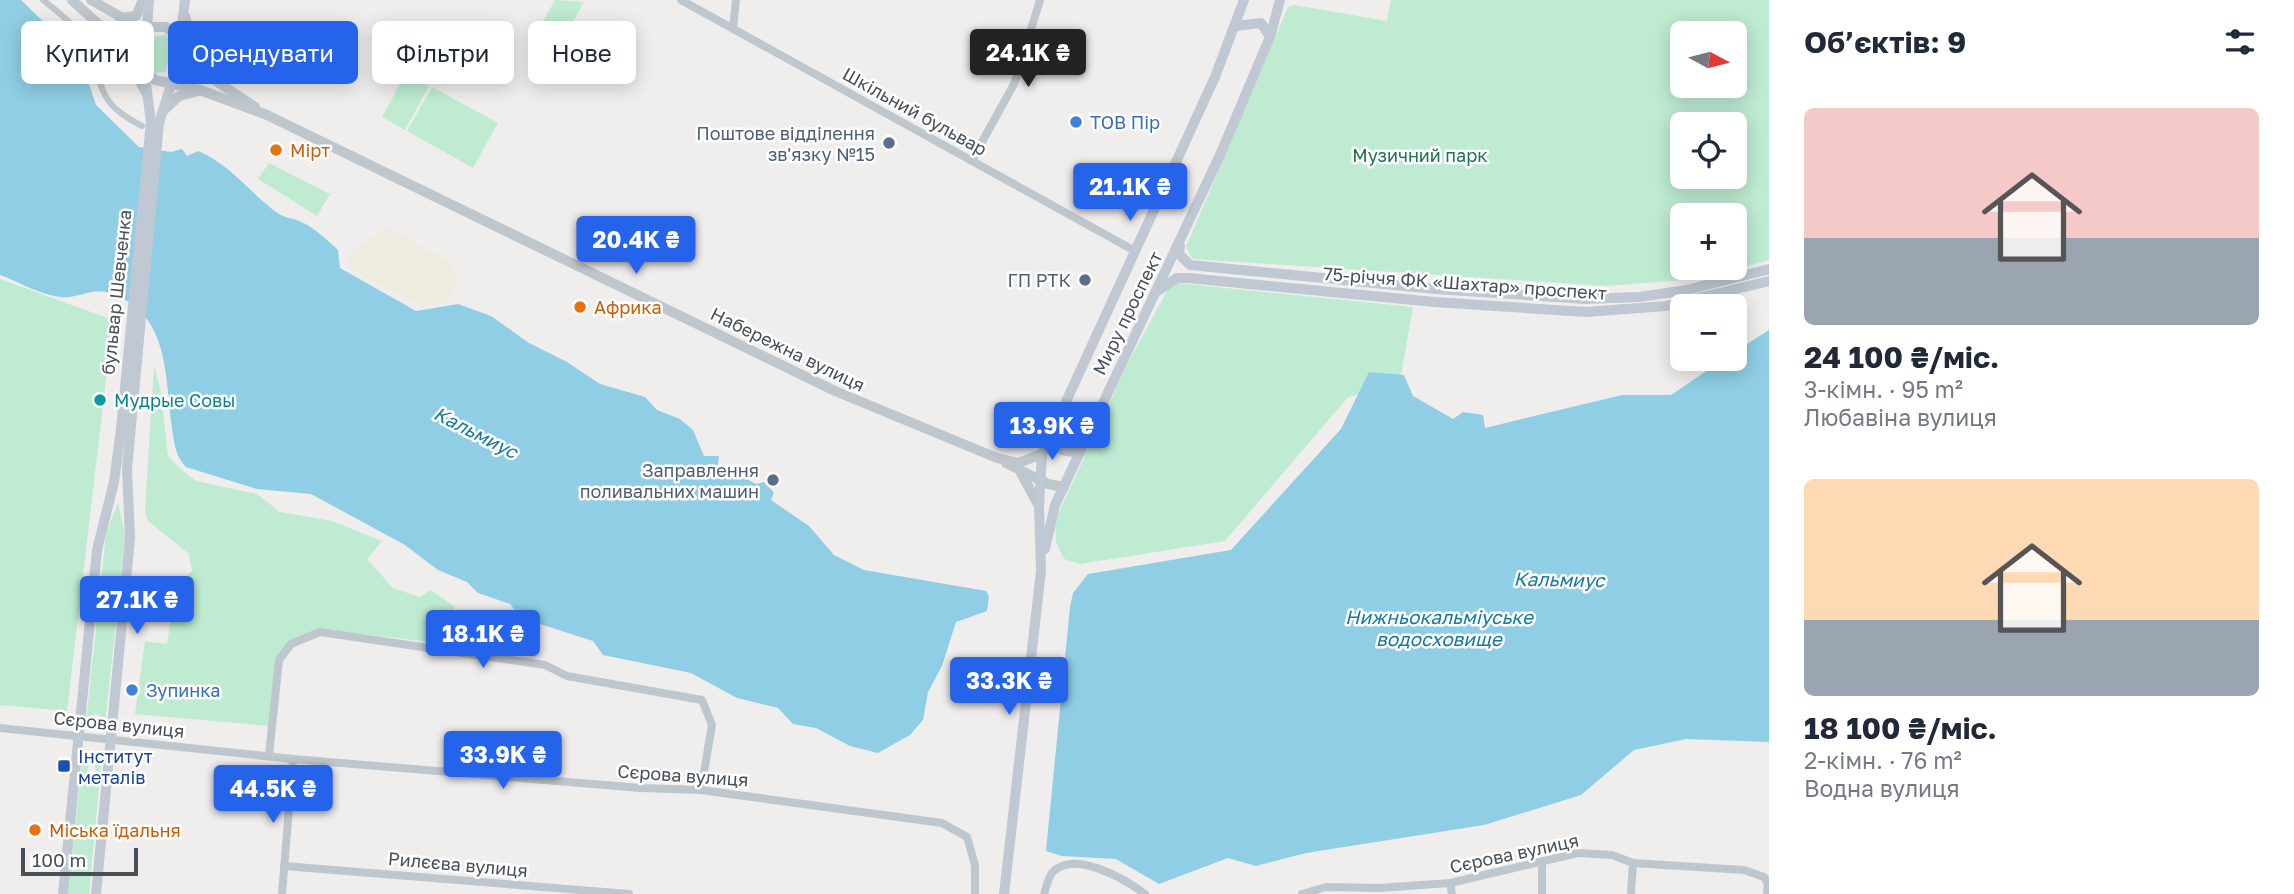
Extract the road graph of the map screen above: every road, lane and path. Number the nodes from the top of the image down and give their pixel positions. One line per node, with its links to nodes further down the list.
1 (43, 0): 24 (street)
2 (72, 0): 22 (street)
3 (91, 0): 12 (street)
4 (144, 0): 12 (street)
5 (149, 0): 14 (main road, бульвар Шевченка)
6 (681, 0): 16 (street, Шкільний бульвар)
7 (736, 0): 16 (street)
8 (1040, 0): 25 (street)
9 (1244, 0): 15 (main road, Миру проспект)
10 (1280, 0): 17 (main road, Миру проспект)
11 (184, 5): 23 (street, Набережна вулиця)
12 (120, 18): 13 (street)
13 (127, 21)
14 (148, 21)
15 (1236, 26): 17 (main road); 27 (main road, Миру проспект)
16 (733, 29): 25 (street, Шкільний бульвар)
17 (1270, 37): 26 (main road, Миру проспект)
18 (147, 84): 22 (main road, бульвар Шевченка)
19 (170, 84): 24 (main road, бульвар Шевченка)
20 (178, 84): 21 (street, Набережна вулиця)
21 (200, 90): 23 (street, Набережна вулиця); 24 (street)
22 (149, 97): 24 (main road, бульвар Шевченка)
23 (267, 115): 35 (street, Набережна вулиця)
24 (151, 124): 31 (main road, бульвар Шевченка)
25 (972, 160): 27 (street, Шкільний бульвар)
26 (1180, 243): 28 (main road, 75-річчя ФК «Шахтар» проспект); 30 (main road, Миру проспект)
27 (1135, 251): 32 (main road, Миру проспект)
28 (1769, 269)
29 (1769, 281): 30 (main road, 75-річчя ФК «Шахтар» проспект)
30 (1158, 290): 33 (main road, Миру проспект)
31 (130, 374): 42 (main road, бульвар Шевченка); 43 (main road, бульвар Шевченка)
32 (1051, 433): 33 (main road); 34 (main road, Миру проспект)
33 (1080, 453): 38 (main road, Миру проспект)
34 (1042, 454): 35 (street); 37 (main road, Миру проспект)
35 (997, 458): 36 (street, Набережна вулиця)
36 (1019, 470): 37 (street, Набережна вулиця); 39 (street)
37 (1040, 481): 38 (street, Набережна вулиця); 39 (main road, Миру проспект)
38 (1064, 487): 40 (main road, Миру проспект)
39 (1039, 506): 40 (main road, Миру проспект)
40 (1042, 568): 58 (main road, Миру проспект)
41 (0, 728): 42 (street, Сєрова вулиця)
42 (78, 736): 43 (street, Сєрова вулиця); 53 (main road, бульвар Шевченка)
43 (112, 740): 44 (street, Сєрова вулиця); 54 (main road, бульвар Шевченка)
44 (269, 755): 45 (street, Сєрова вулиця); 46 (street)
45 (293, 759): 46 (street, Сєрова вулиця); 49 (street)
46 (701, 790): 57 (street, Сєрова вулиця)
47 (1542, 861): 48 (street, Сєрова вулиця); 50 (street, Сєрова вулиця); 63 (street)
48 (1633, 863): 51 (street, Сєрова вулиця); 64 (street)
49 (284, 866): 55 (street); 56 (street, Рилєєва вулиця)
50 (1450, 883): 52 (street, Сєрова вулиця); 62 (street)
51 (1768, 884): 65 (street)
52 (1380, 891): 61 (street, Сєрова вулиця)
53 (63, 894)
54 (96, 894)
55 (282, 894)
56 (629, 894)
57 (975, 894)
58 (1004, 894)
59 (1044, 894): 60 (street)
60 (1145, 894)
61 (1302, 894)
62 (1452, 894)
63 (1542, 894)
64 (1630, 894)
65 (1767, 894)

